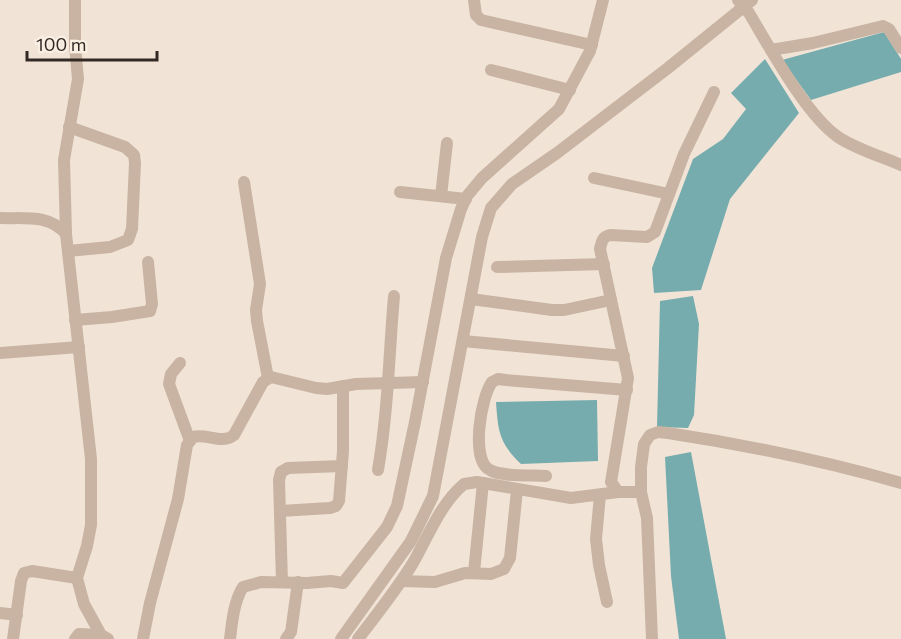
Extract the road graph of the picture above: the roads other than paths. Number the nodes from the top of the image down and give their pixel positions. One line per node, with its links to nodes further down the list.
1 (75, 0): 11 (street)
2 (474, 0): 5 (street)
3 (603, 0): 5 (street)
4 (746, 6): 7 (street); 27 (street)
5 (592, 45): 9 (street)
6 (901, 48): 7 (street)
7 (771, 50): 13 (street)
8 (491, 70): 9 (street)
9 (570, 90): 19 (street)
10 (714, 92): 17 (street)
11 (69, 127): 21 (street); 22 (street)
12 (447, 143): 18 (street)
13 (901, 165)
14 (594, 178): 17 (street)
15 (244, 183): 35 (street)
16 (400, 192): 18 (street)
17 (669, 194): 24 (street)
18 (441, 196): 19 (street)
19 (466, 199): 36 (street)
20 (0, 218): 21 (street)
21 (66, 234): 22 (street)
22 (68, 251): 29 (street)
23 (148, 262): 29 (street)
24 (604, 264): 25 (street); 28 (street)
25 (497, 267)
26 (394, 296): 37 (street)
27 (471, 298): 28 (street); 30 (street)
28 (611, 300): 33 (street)
29 (75, 320): 31 (street)
30 (463, 341): 33 (street); 65 (street)
31 (79, 347): 32 (street); 52 (street)
32 (0, 353)
33 (624, 356): 39 (street)
34 (180, 363): 40 (street)
35 (268, 378): 38 (street); 40 (street)
36 (423, 382): 37 (street); 55 (street)
37 (387, 383): 38 (street); 42 (street)
38 (344, 386): 41 (street)
39 (627, 390): 43 (street); 47 (street)
40 (190, 441): 62 (street)
41 (342, 466): 50 (street); 50 (street)
42 (378, 470)
43 (546, 476)
44 (483, 483): 46 (street); 51 (street); 53 (street)
45 (901, 483): 48 (street)
46 (516, 490): 49 (street); 51 (street)
47 (618, 492): 48 (street); 49 (street)
48 (641, 492): 67 (street)
49 (600, 495): 56 (street)
50 (280, 511): 54 (street)
51 (474, 572): 53 (street)
52 (77, 578): 58 (street); 59 (street)
53 (401, 581): 66 (street)
54 (282, 582): 55 (street); 63 (street)
55 (298, 582): 64 (street)
56 (607, 602)
57 (0, 613): 58 (street)
58 (17, 615): 60 (street)
59 (104, 637): 61 (street)
60 (13, 639)
61 (75, 639)
62 (143, 639)
63 (230, 639)
64 (286, 639)
65 (341, 639)
66 (358, 639)
67 (652, 639)

